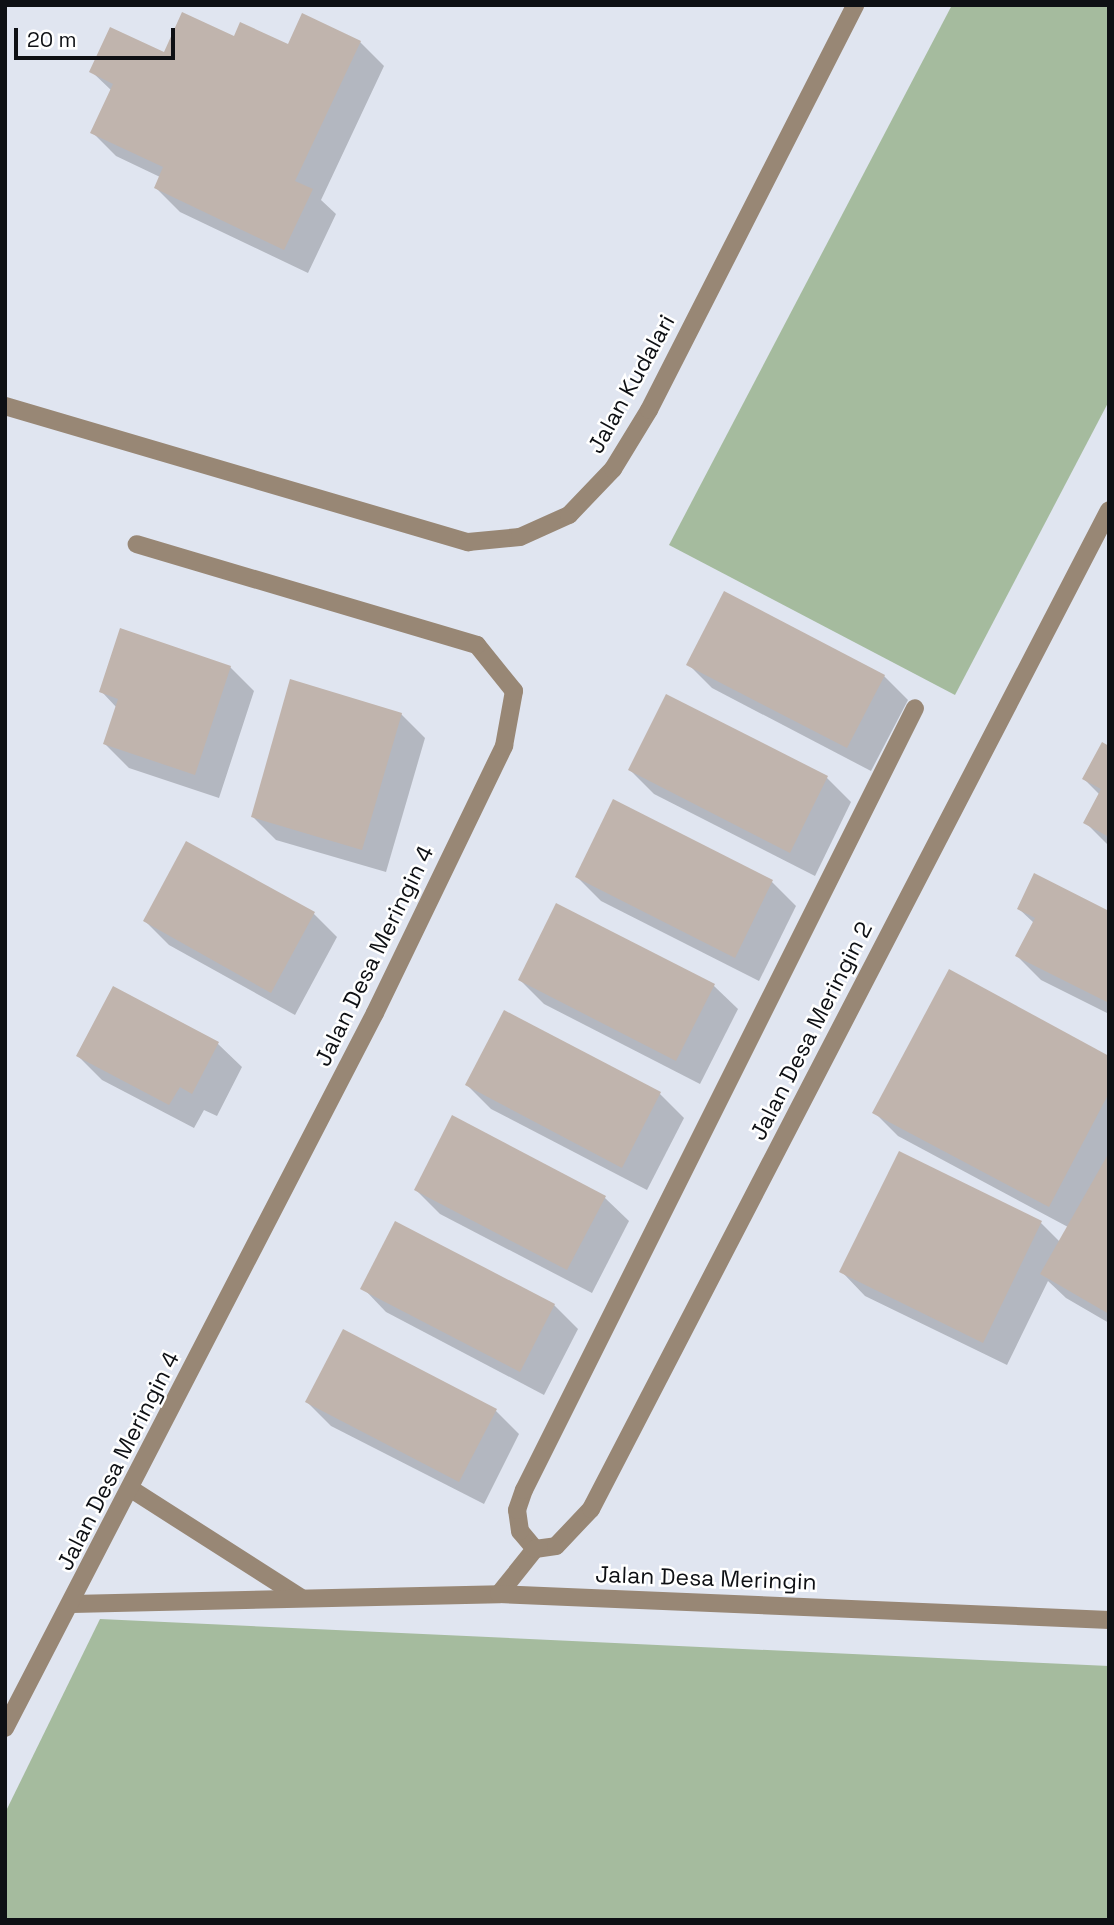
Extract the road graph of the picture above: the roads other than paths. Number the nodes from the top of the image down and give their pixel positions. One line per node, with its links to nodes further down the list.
1 (855, 5): 2 (street, Jalan Kudalari)
2 (5, 406)
3 (1109, 510): 7 (street, Jalan Desa Meringin 2)
4 (137, 544): 6 (street, Jalan Desa Meringin 4)
5 (915, 708): 7 (street)
6 (131, 1489): 9 (street); 10 (street, Jalan Desa Meringin 4)
7 (535, 1549): 8 (street, Jalan Desa Meringin 2)
8 (499, 1594): 9 (street, Jalan Desa Meringin); 11 (street, Jalan Desa Meringin)
9 (300, 1597): 10 (street, Jalan Desa Meringin)
10 (72, 1604): 12 (street, Jalan Desa Meringin 4)
11 (1109, 1620)
12 (5, 1728)

